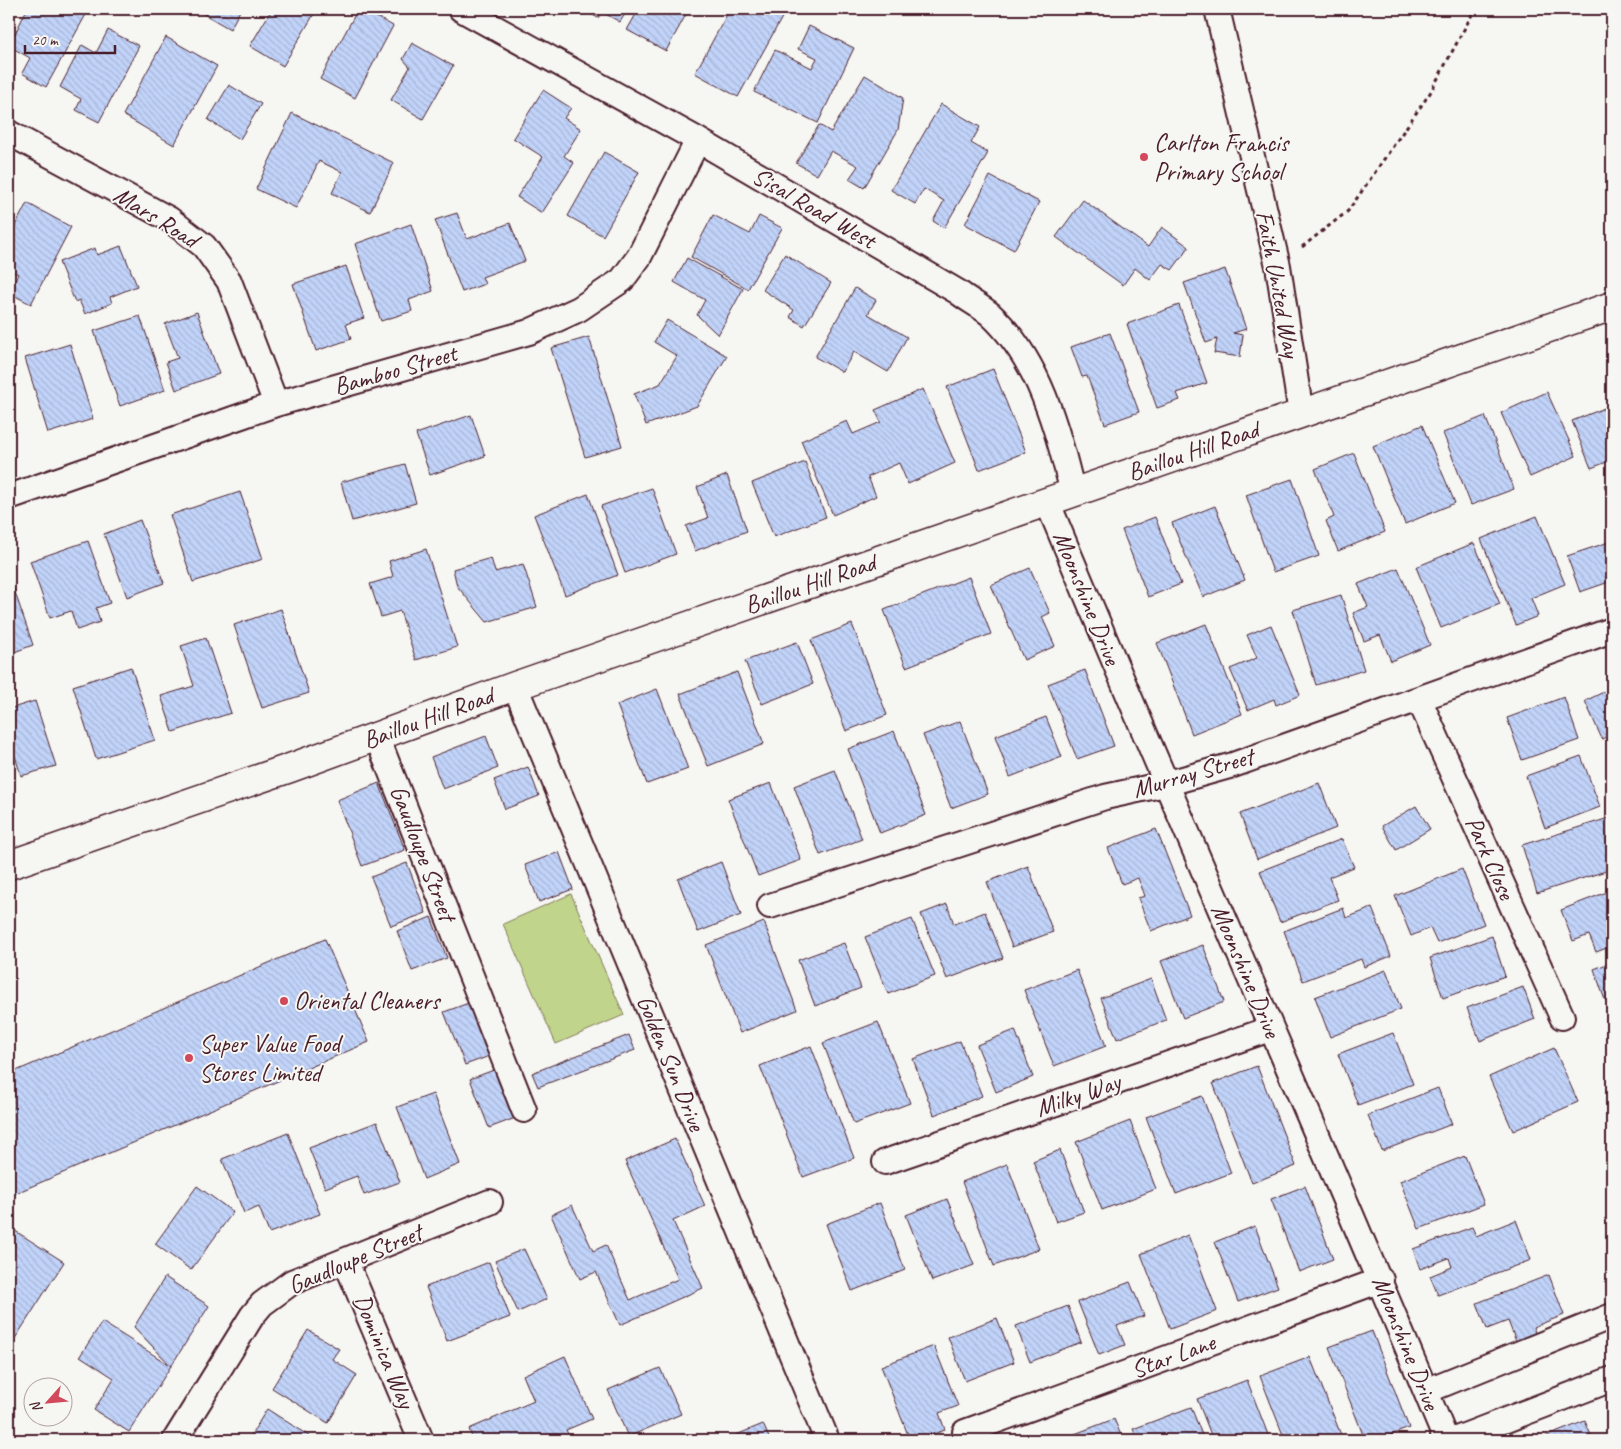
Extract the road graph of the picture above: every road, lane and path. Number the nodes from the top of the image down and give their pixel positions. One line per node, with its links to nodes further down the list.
1 (461, 9): 5 (street, Sisal Road West)
2 (1216, 9): 6 (street, Faith United Way)
3 (1475, 9): 6 (path)
4 (9, 133): 8 (street, Mars Road)
5 (698, 140): 8 (street, Bamboo Street); 10 (street, Sisal Road West)
6 (1278, 266): 9 (street, Faith United Way)
7 (1612, 306): 9 (main road, Baillou Hill Road)
8 (276, 404): 11 (street, Bamboo Street)
9 (1301, 414): 10 (main road, Baillou Hill Road)
10 (1073, 492): 12 (main road, Baillou Hill Road)
11 (9, 497)
12 (1047, 501): 14 (main road, Baillou Hill Road); 17 (street, Moonshine Drive)
13 (1612, 630): 15 (street, Murray Street)
14 (515, 686): 16 (main road, Baillou Hill Road); 33 (street, Golden Sun Drive)
15 (1418, 699): 17 (street, Murray Street); 20 (street, Park Close)
16 (377, 737): 18 (main road, Baillou Hill Road); 22 (street, Gaudloupe Street)
17 (1165, 784): 19 (street, Murray Street); 21 (street, Moonshine Drive)
18 (9, 865)
19 (770, 906)
20 (1562, 1018)
21 (1270, 1029): 23 (street, Milky Way); 26 (street, Moonshine Drive)
22 (524, 1110)
23 (885, 1162)
24 (490, 1202): 25 (street, Gaudloupe Street)
25 (346, 1262): 31 (street, Gaudloupe Street); 32 (street, Dominica Way)
26 (1381, 1280): 29 (street, Moonshine Drive); 30 (street, Star Lane)
27 (1612, 1316): 29 (street)
28 (1612, 1379): 35 (street)
29 (1426, 1392): 34 (street, Moonshine Drive)
30 (965, 1432)
31 (175, 1440)
32 (421, 1440)
33 (827, 1440)
34 (1446, 1440)
35 (1454, 1440)

